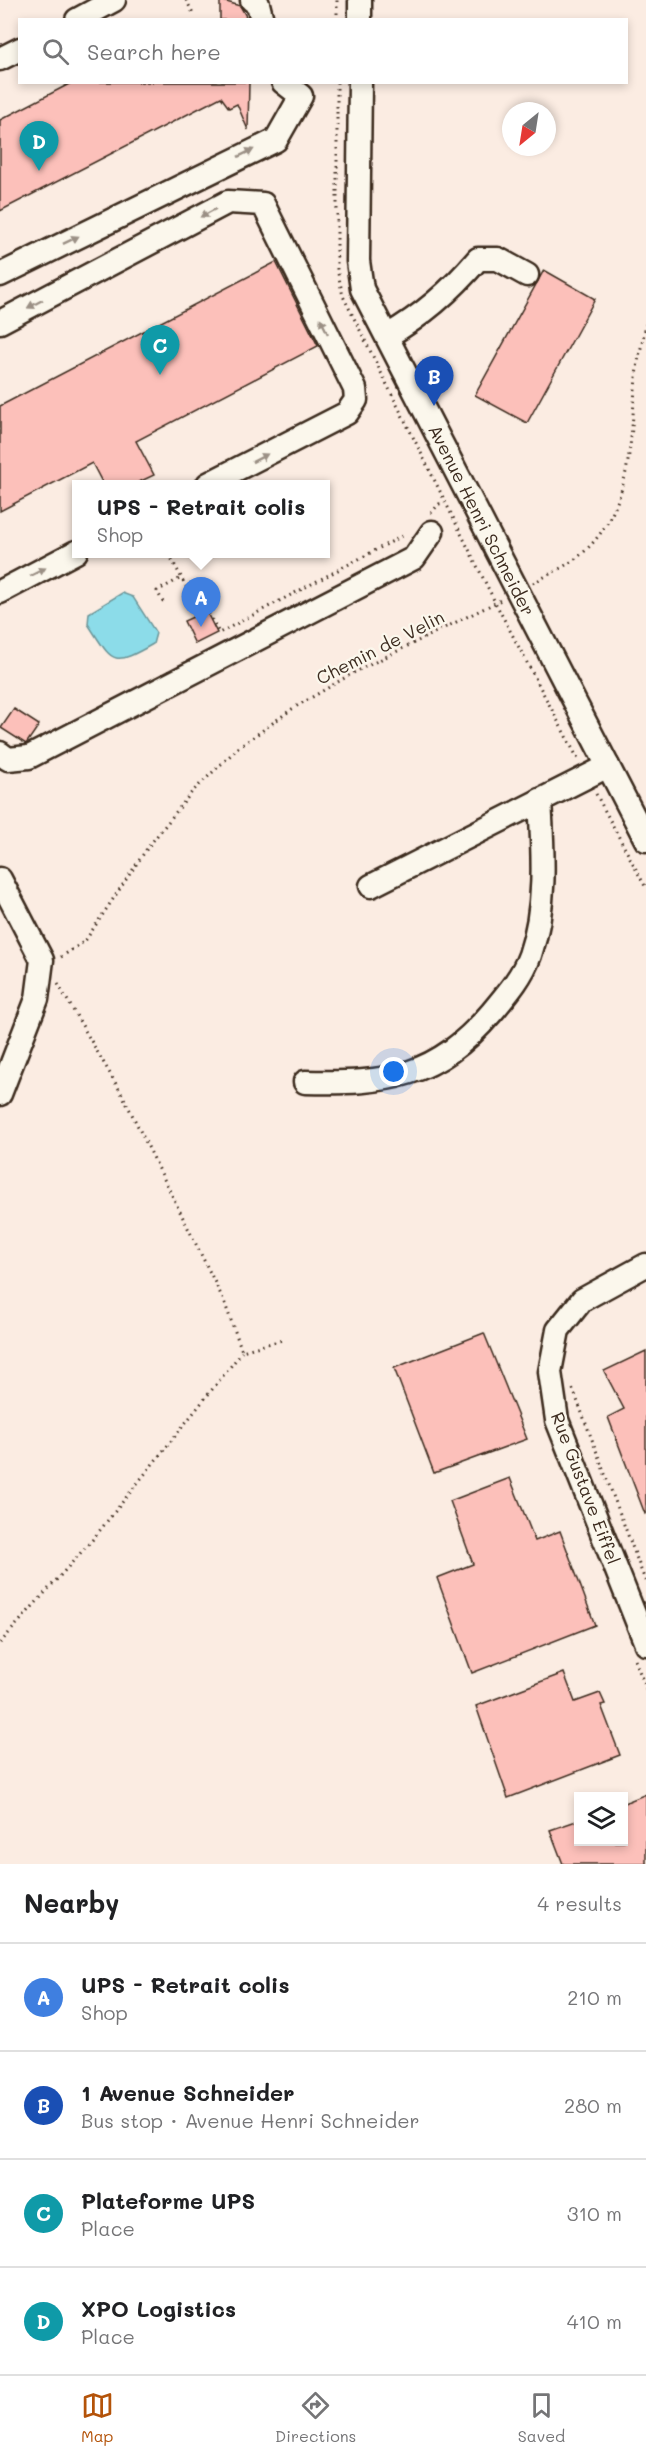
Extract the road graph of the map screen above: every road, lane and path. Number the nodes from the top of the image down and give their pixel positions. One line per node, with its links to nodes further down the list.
1 (114, 0): 7 (street)
2 (186, 0): 6 (path)
3 (252, 0): 8 (street)
4 (337, 0): 9 (path)
5 (360, 0): 10 (street)
6 (193, 14)
7 (80, 18)
8 (262, 18)
9 (337, 18)
10 (360, 18)
11 (18, 50): 12 (street)
12 (0, 59)
13 (286, 84): 15 (street, one-way to 13)
14 (360, 84): 19 (street, Avenue Henri Schneider)
15 (0, 275)
16 (527, 275): 19 (street)
17 (0, 322): 20 (street, one-way to 17)
18 (646, 324): 28 (path, Chemin de Velin)
19 (387, 336): 28 (street, Avenue Henri Schneider)
20 (216, 480)
21 (446, 503): 22 (path)
22 (428, 526): 31 (street)
23 (407, 534): 26 (path)
24 (72, 554): 27 (street, one-way to 24)
25 (171, 558): 26 (path)
26 (182, 578): 29 (path)
27 (0, 591)
28 (518, 591): 30 (path, Chemin de Velin); 32 (street, Avenue Henri Schneider)
29 (163, 602)
30 (496, 604): 33 (path); 39 (path, Chemin de Velin)
31 (0, 753)
32 (608, 766): 33 (street); 35 (street, Avenue Henri Schneider)
33 (587, 777): 34 (street); 38 (path)
34 (540, 800): 37 (street); 41 (street)
35 (646, 840)
36 (0, 879): 39 (street)
37 (371, 886)
38 (646, 888)
39 (44, 964): 42 (street)
40 (58, 984): 45 (path)
41 (305, 1082)
42 (0, 1094)
43 (646, 1265): 49 (street, Rue Gustave Eiffel)
44 (282, 1340): 45 (path)
45 (242, 1351): 48 (path)
46 (571, 1382): 47 (path)
47 (646, 1583)
48 (0, 1643)
49 (646, 1644)

